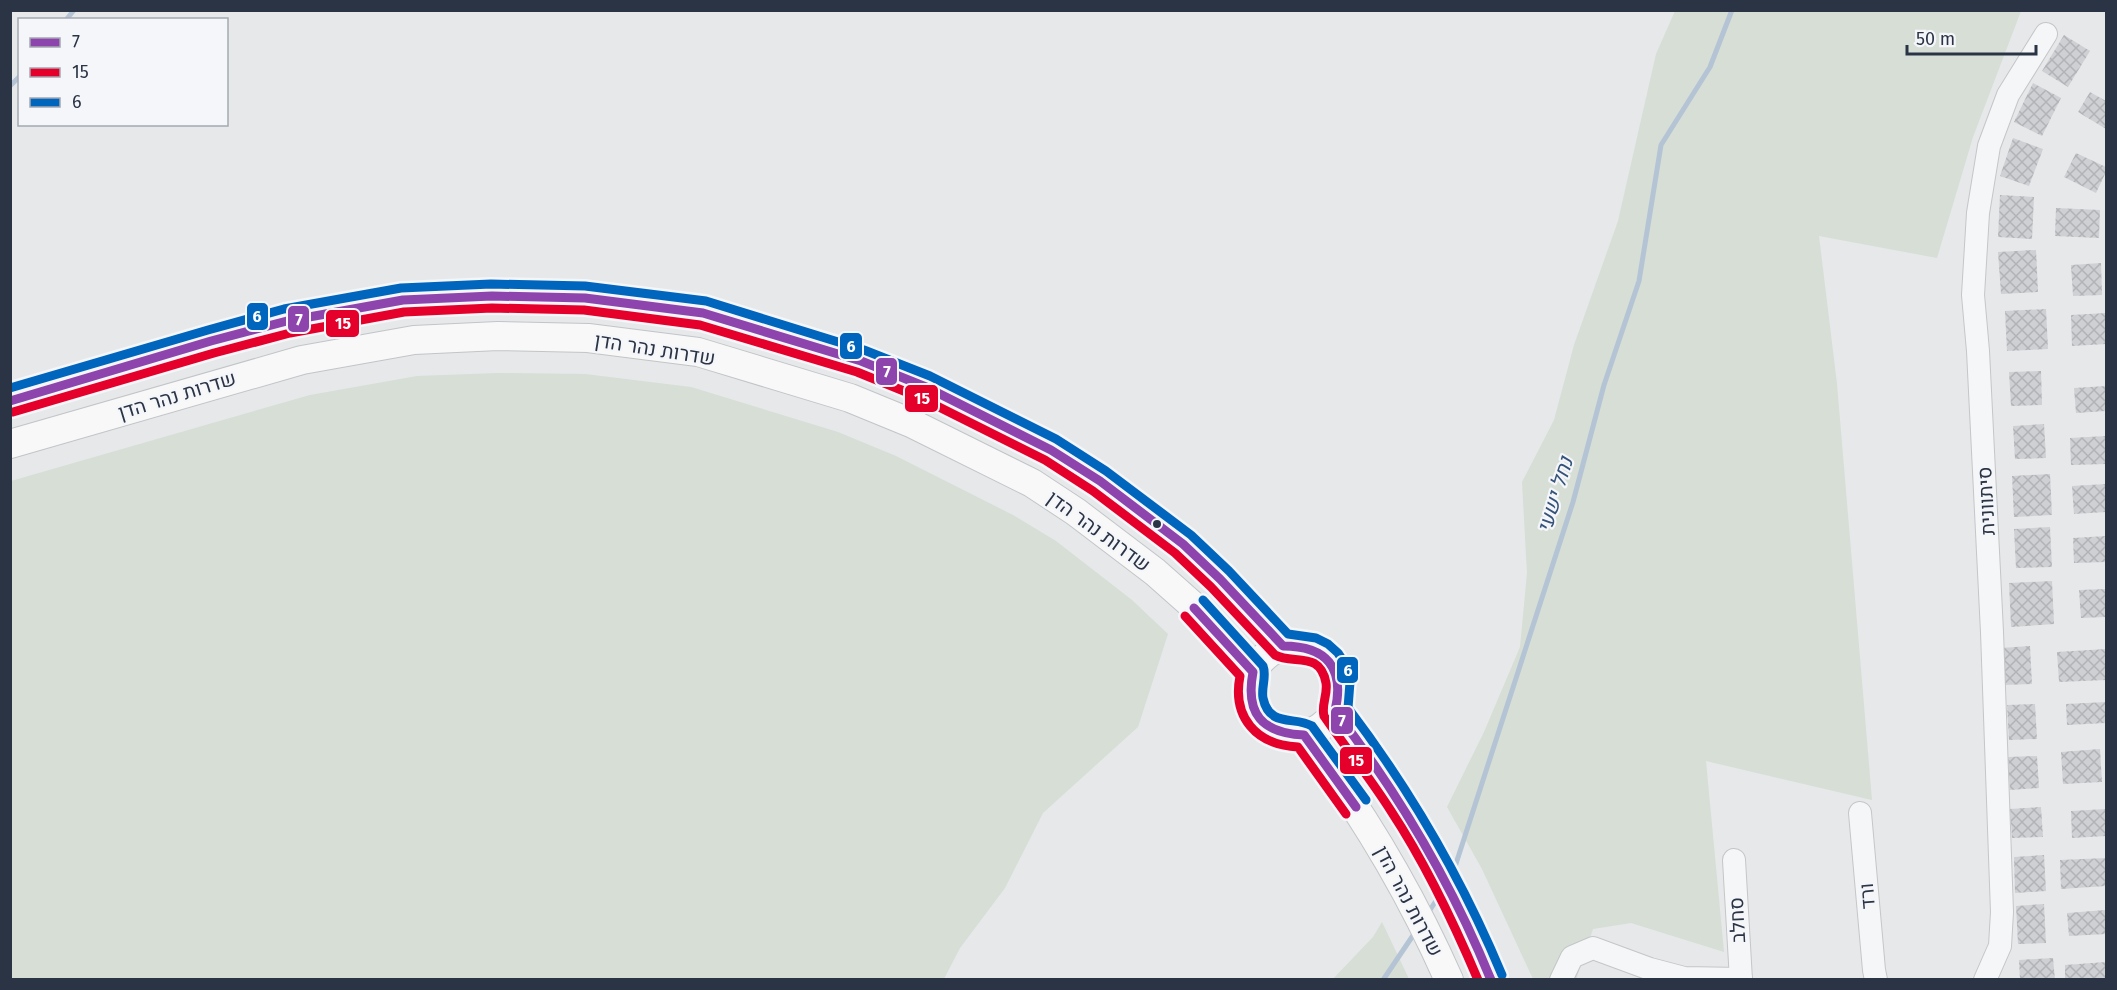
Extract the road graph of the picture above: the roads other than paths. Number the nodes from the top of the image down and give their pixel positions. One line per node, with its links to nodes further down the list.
1 (2046, 34): 15 (street, סיתוונית)
2 (10, 401): 4 (main road, שדרות נהר הדן)
3 (10, 444): 5 (main road, שדרות נהר הדן)
4 (1283, 646): 5 (main road); 6 (main road)
5 (1253, 672): 7 (main road)
6 (1335, 711): 7 (main road); 10 (main road, שדרות נהר הדן)
7 (1304, 735): 12 (main road, שדרות נהר הדן)
8 (1860, 813): 14 (street, ורד)
9 (1734, 860): 11 (street, סחלב)
10 (1487, 969)
11 (1741, 979): 13 (street, סחלב)
12 (1449, 980)
13 (1561, 980)
14 (1876, 980)
15 (1985, 980)

